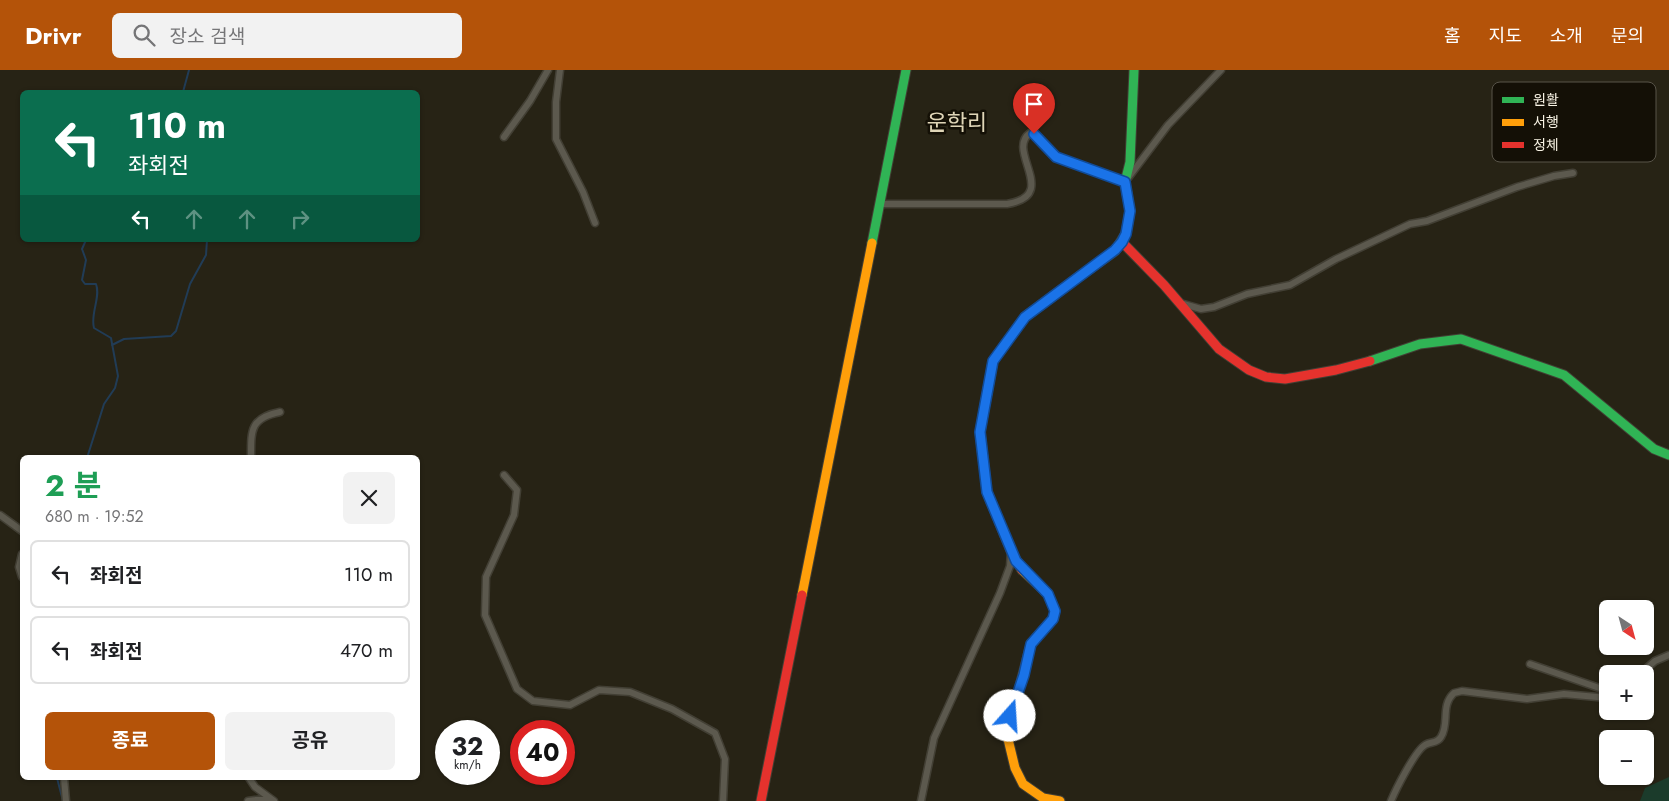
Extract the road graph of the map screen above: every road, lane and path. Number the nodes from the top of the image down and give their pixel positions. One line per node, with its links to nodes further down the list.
1 (548, 70): 6 (street)
2 (560, 70): 10 (street)
3 (906, 70): 9 (street)
4 (1134, 70): 8 (street)
5 (1221, 70): 8 (street)
6 (504, 136)
7 (1574, 173): 12 (street)
8 (1125, 182): 9 (street); 11 (street)
9 (880, 204): 31 (street)
10 (595, 223)
11 (1122, 242): 12 (street); 19 (street)
12 (1177, 301): 15 (street)
13 (280, 412): 14 (street)
14 (251, 455)
15 (1669, 455)
16 (504, 476): 30 (street)
17 (0, 515): 18 (street)
18 (20, 530)
19 (1011, 551): 32 (street); 33 (street)
20 (1669, 655): 22 (street)
21 (1530, 664): 23 (street)
22 (1650, 665)
23 (1599, 688)
24 (1599, 697): 34 (street)
25 (64, 780): 28 (street)
26 (250, 780): 27 (street)
27 (272, 799): 29 (street)
28 (66, 801)
29 (248, 801)
30 (723, 801)
31 (761, 801)
32 (922, 801)
33 (1060, 801)
34 (1391, 801)

